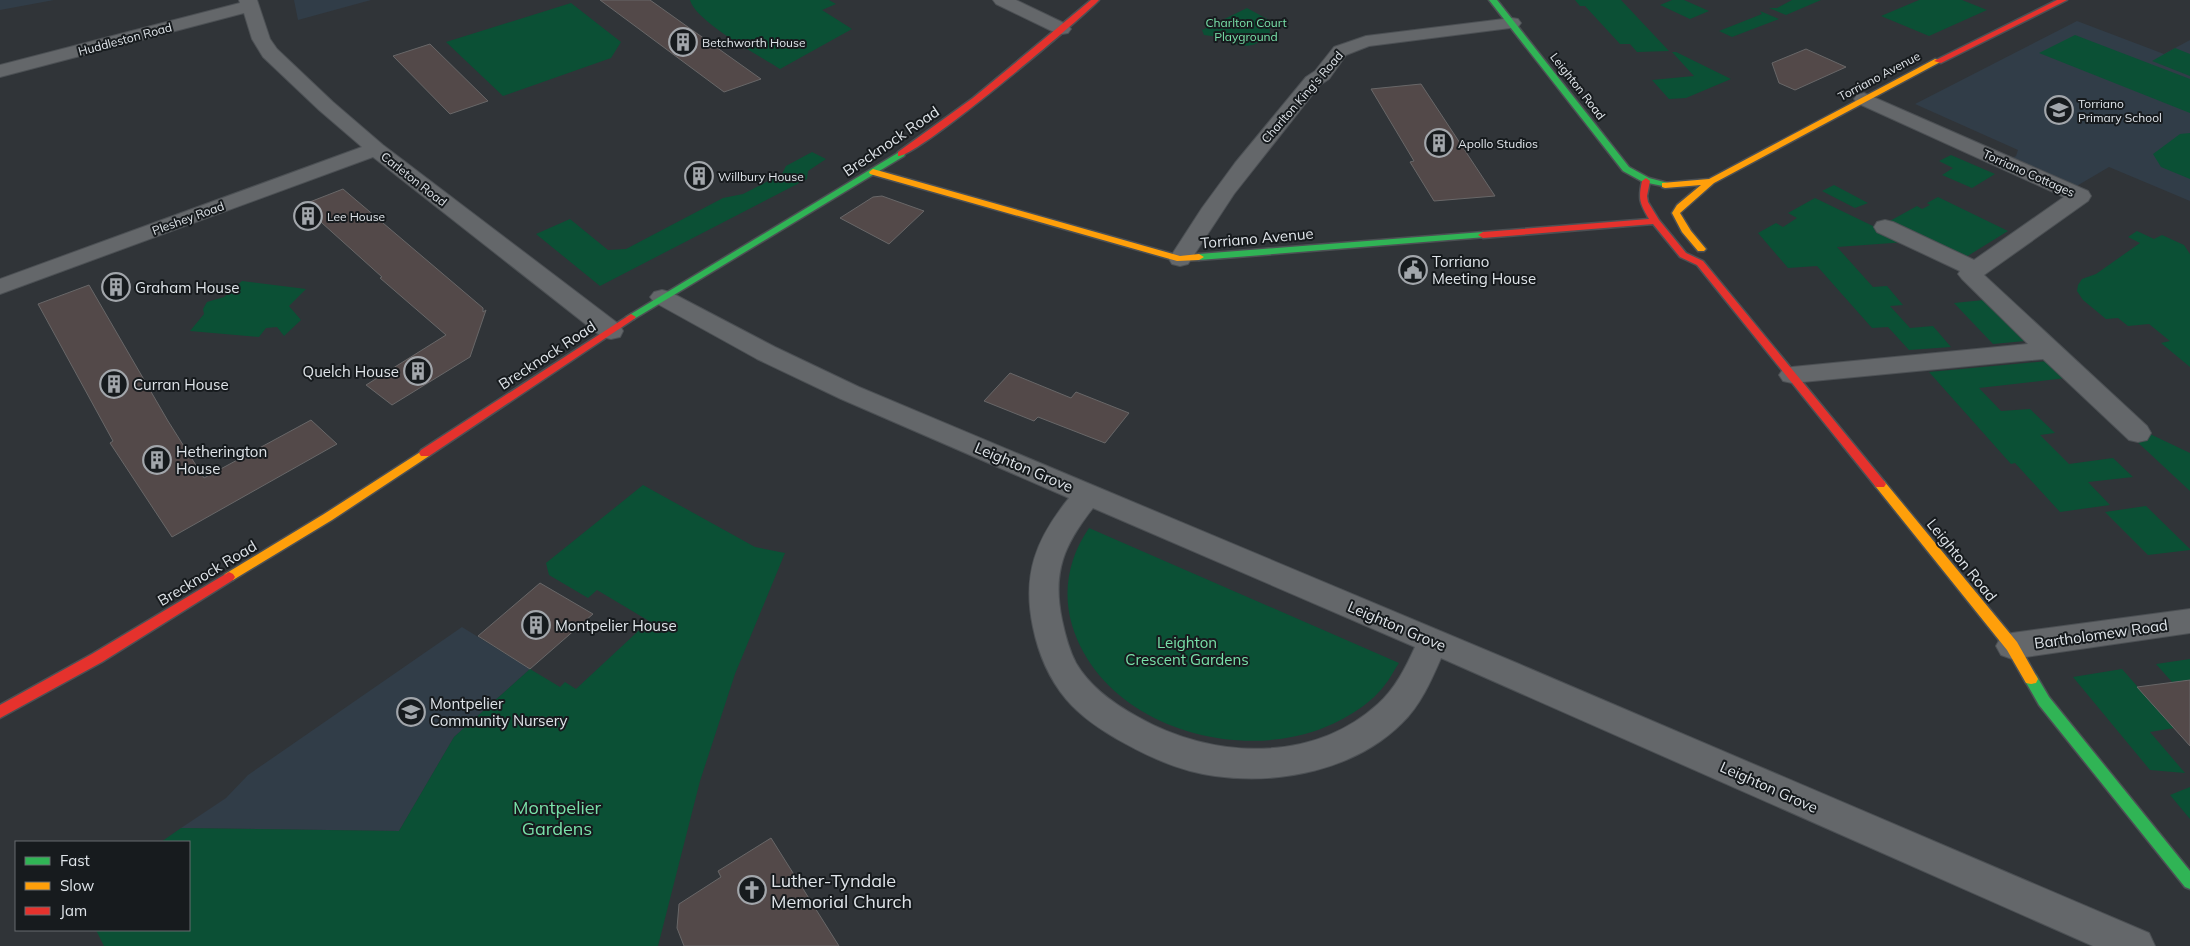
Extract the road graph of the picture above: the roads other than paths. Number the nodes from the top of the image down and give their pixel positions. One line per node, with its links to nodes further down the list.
1 (1002, 0): 7 (street)
2 (1095, 0): 7 (main road, Brecknock Road)
3 (1493, 0): 6 (main road, Leighton Road)
4 (2064, 0): 9 (main road, Torriano Avenue)
5 (249, 3): 8 (street, Huddleston Road); 10 (street, Carleton Road)
6 (1512, 23): 13 (main road, Leighton Road); 16 (street, Charlton King's Road)
7 (1062, 29): 11 (main road, Brecknock Road)
8 (0, 71)
9 (1864, 99): 12 (main road, Torriano Avenue); 18 (street, Torriano Cottages)
10 (376, 149): 19 (street, Pleshey Road); 21 (street, Carleton Road)
11 (873, 172): 16 (main road, Torriano Avenue); 20 (main road, Brecknock Road)
12 (1711, 181): 13 (main road, Leighton Road); 17 (main road)
13 (1646, 182): 14 (main road, Leighton Road)
14 (1655, 220): 16 (main road, Torriano Avenue); 17 (main road, Leighton Road)
15 (1885, 227): 18 (street)
16 (1180, 259)
17 (1700, 264): 23 (main road, Leighton Road)
18 (1976, 270): 22 (street)
19 (0, 287)
20 (662, 297): 21 (main road, Brecknock Road); 25 (street, Leighton Grove)
21 (611, 331): 29 (main road, Brecknock Road)
22 (2049, 350): 23 (street); 24 (street)
23 (1792, 375): 28 (main road, Leighton Road)
24 (2138, 433)
25 (1088, 494): 27 (street, Leighton Grove); 27 (street)
26 (2190, 622): 28 (street, Bartholomew Road)
27 (1433, 641): 31 (street, Leighton Grove)
28 (2012, 646): 30 (main road, Leighton Road)
29 (0, 712)
30 (2190, 882)
31 (2136, 946)

